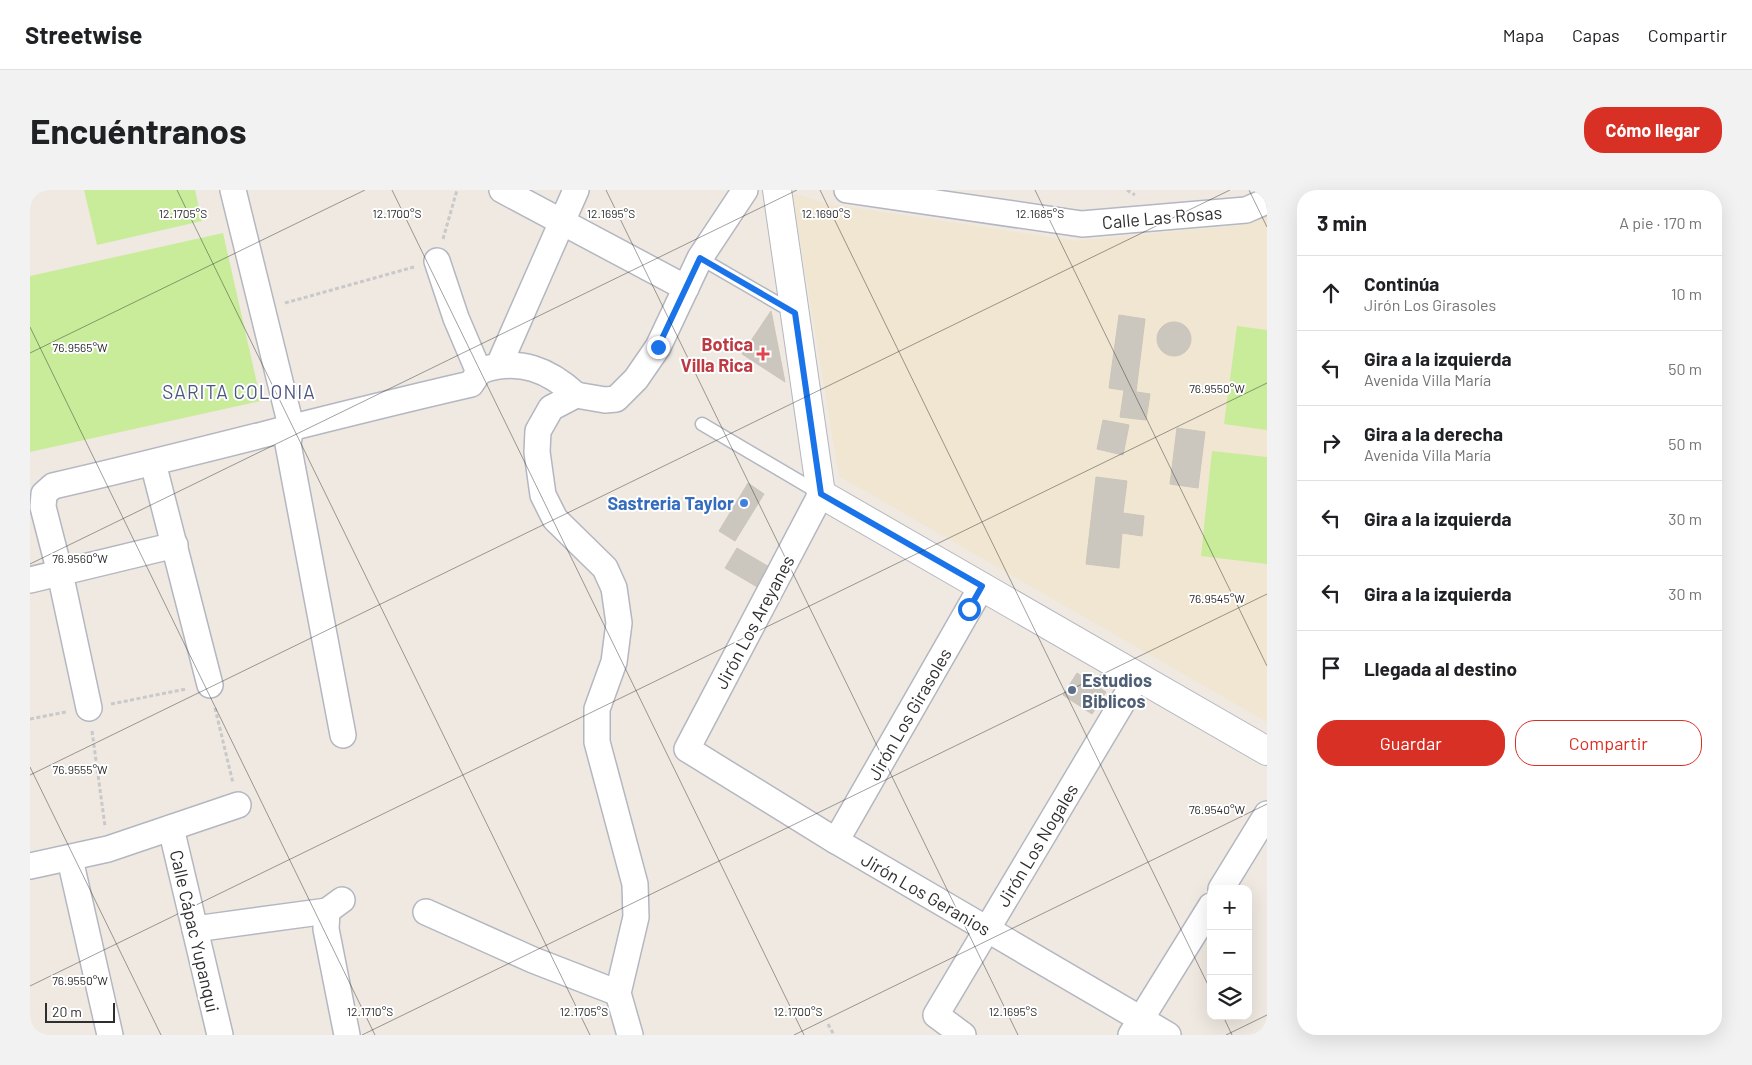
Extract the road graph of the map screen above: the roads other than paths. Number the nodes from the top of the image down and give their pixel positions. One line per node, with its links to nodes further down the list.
1 (233, 190): 16 (street)
2 (502, 190): 8 (street)
3 (576, 190): 8 (street)
4 (744, 190): 9 (street)
5 (777, 190): 12 (street)
6 (847, 190): 7 (street, Calle Las Rosas)
7 (1267, 201)
8 (560, 220): 11 (street); 13 (street)
9 (700, 258): 11 (street); 12 (lane)
10 (437, 261): 13 (street)
11 (686, 288): 14 (street)
12 (795, 313): 18 (street)
13 (489, 368): 14 (street); 16 (street)
14 (576, 395): 40 (street)
15 (702, 424): 18 (lane)
16 (291, 426): 17 (street); 26 (street)
17 (153, 463): 19 (street); 20 (street)
18 (821, 494): 22 (street); 27 (street, Jirón Los Areyanes)
19 (175, 545): 20 (street); 24 (street)
20 (60, 573): 21 (street); 25 (street)
21 (30, 580)
22 (982, 586): 23 (street); 32 (street, Jirón Los Girasoles)
23 (1138, 676): 28 (street); 39 (street, Jirón Los Nogales)
24 (210, 684)
25 (89, 708)
26 (343, 735)
27 (687, 749): 32 (street, Jirón Los Geranios)
28 (1267, 751)
29 (238, 805): 31 (street)
30 (1267, 814): 35 (street)
31 (171, 828): 33 (street); 38 (street, Calle Cápac Yupanqui)
32 (836, 841): 39 (street, Jirón Los Geranios)
33 (70, 859): 34 (street); 42 (street)
34 (30, 866)
35 (1223, 885)
36 (426, 912): 40 (street)
37 (1207, 912): 41 (street)
38 (195, 929): 43 (street, Calle Cápac Yupanqui); 44 (street)
39 (987, 929): 41 (street, Jirón Los Geranios); 46 (street, Jirón Los Nogales)
40 (618, 993): 45 (street)
41 (1136, 1027): 47 (street, Jirón Los Geranios)
42 (110, 1035)
43 (220, 1035)
44 (347, 1035)
45 (630, 1035)
46 (963, 1035)
47 (1168, 1035)

